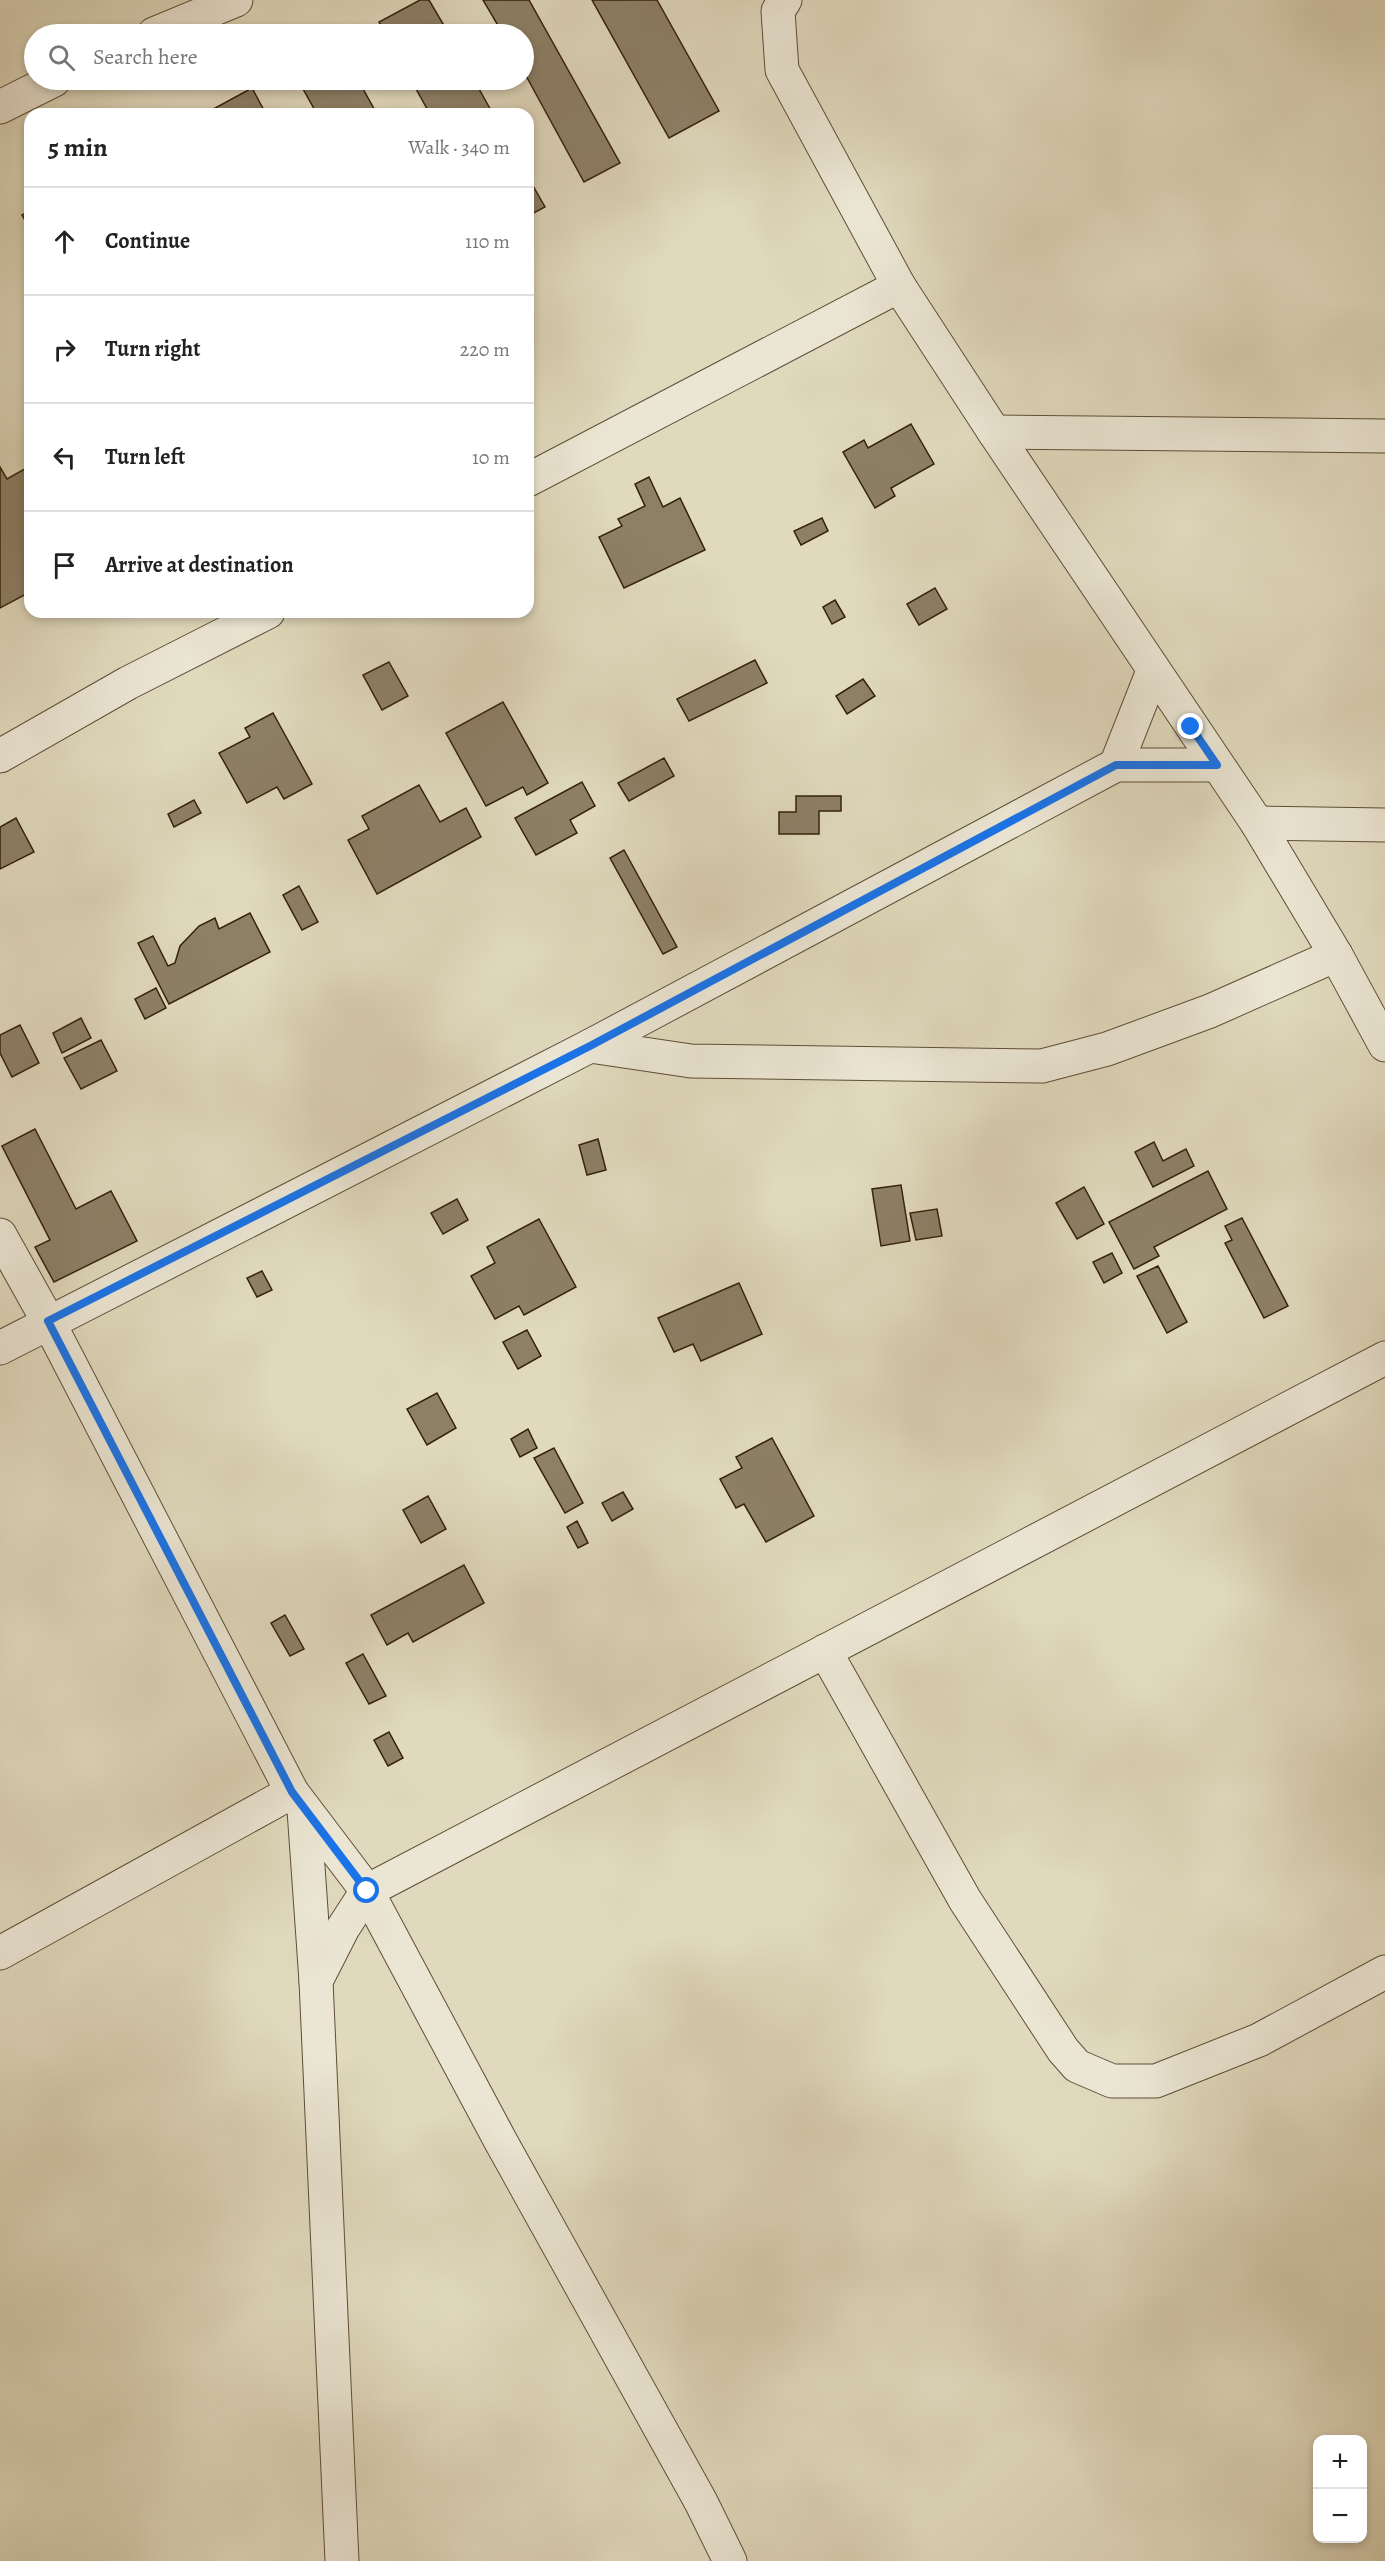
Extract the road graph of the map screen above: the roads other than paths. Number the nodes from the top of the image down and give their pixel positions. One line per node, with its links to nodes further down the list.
1 (236, 0): 3 (street)
2 (785, 0): 6 (street)
3 (178, 24)
4 (34, 90): 5 (street)
5 (0, 107)
6 (899, 286): 7 (street); 9 (street)
7 (994, 432): 8 (street); 11 (street)
8 (1385, 436)
9 (534, 477)
10 (256, 618): 12 (street)
11 (1153, 671): 13 (street); 14 (street)
12 (0, 756)
13 (1116, 765): 14 (street); 19 (street)
14 (1217, 765): 15 (street)
15 (1257, 823): 16 (street); 17 (street)
16 (1385, 825)
17 (1336, 955): 18 (street); 19 (street)
18 (1385, 1045)
19 (590, 1046): 21 (street)
20 (0, 1235): 21 (street)
21 (48, 1321): 22 (street); 25 (street)
22 (0, 1348)
23 (1385, 1358): 24 (street)
24 (825, 1651): 26 (street); 28 (street)
25 (298, 1801): 26 (street); 27 (street); 29 (street)
26 (367, 1891): 29 (street); 31 (street)
27 (0, 1953)
28 (1385, 1972)
29 (316, 1981): 30 (street)
30 (342, 2561)
31 (730, 2561)

